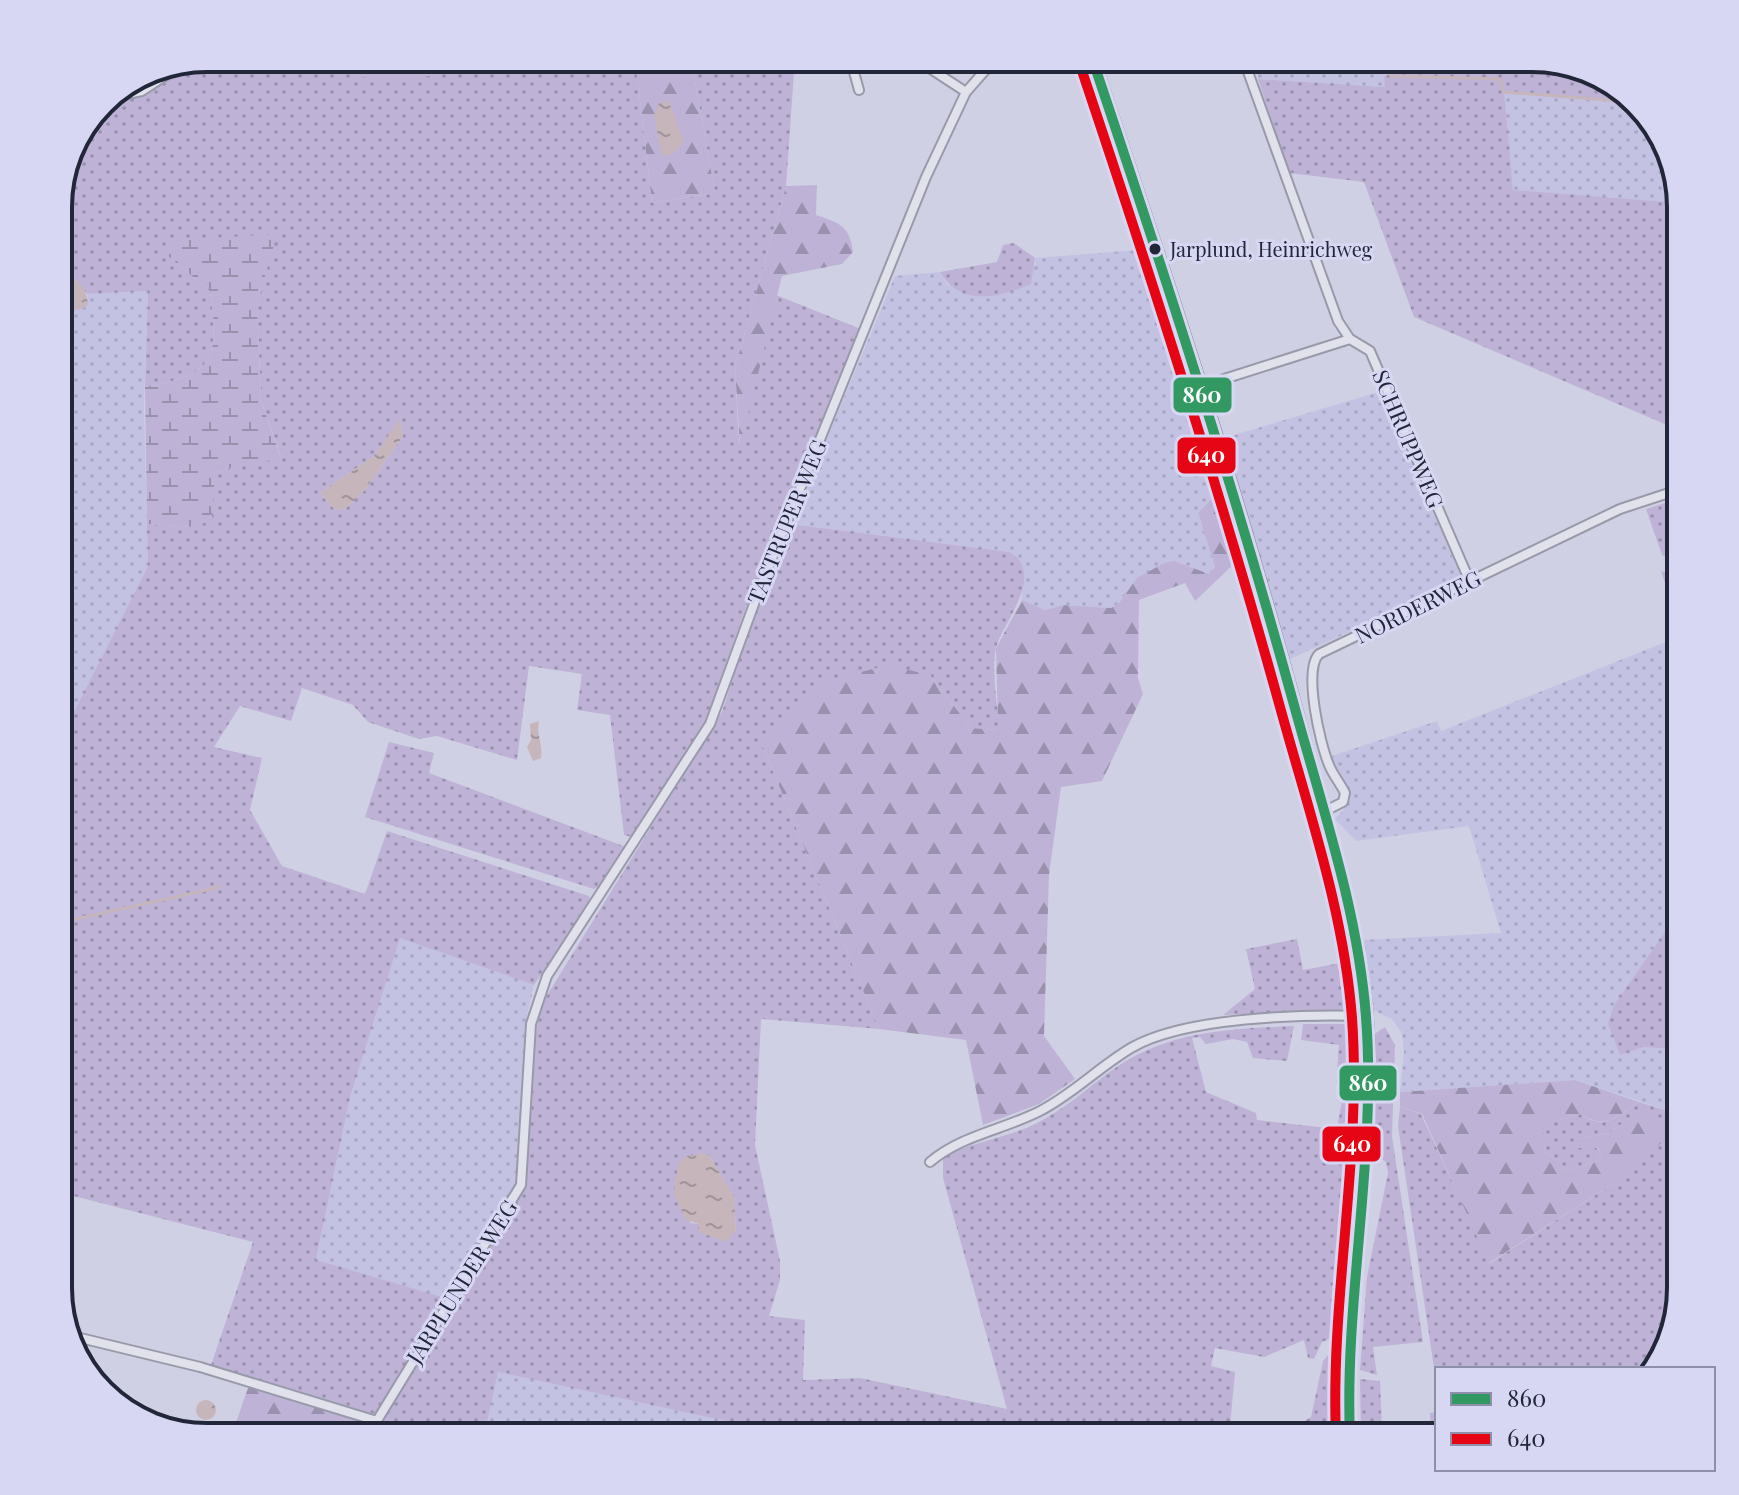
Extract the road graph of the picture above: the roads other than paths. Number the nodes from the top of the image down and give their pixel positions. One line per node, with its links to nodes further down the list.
1 (854, 72): 7 (street)
2 (935, 72): 9 (street)
3 (984, 72): 9 (street, TASTRUPER WEG)
4 (1097, 72): 14 (main road)
5 (1248, 72): 10 (street, SCHRUPPWEG)
6 (161, 80): 8 (street)
7 (859, 90)
8 (137, 92)
9 (966, 92): 15 (street, TASTRUPER WEG)
10 (1350, 339): 11 (street); 13 (street, SCHRUPPWEG)
11 (1224, 379)
12 (1667, 493): 13 (street, NORDERWEG)
13 (1470, 582): 14 (street, NORDERWEG)
14 (1323, 812): 16 (main road)
15 (547, 976): 19 (street, JARPLUNDER WEG)
16 (1366, 1016): 17 (street); 20 (main road)
17 (930, 1162)
18 (83, 1339): 19 (street)
19 (377, 1421)
20 (1350, 1423)

